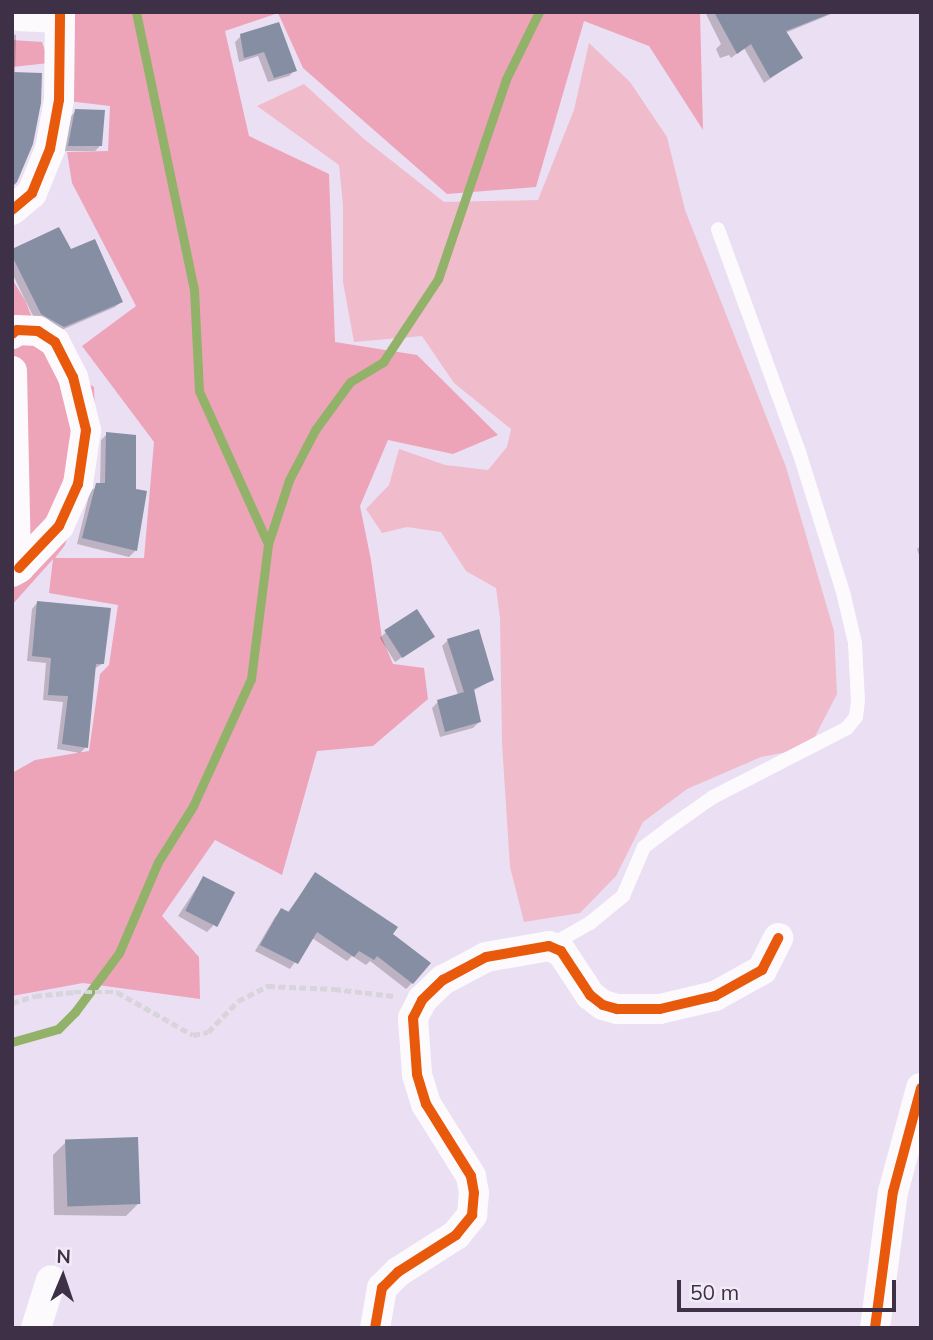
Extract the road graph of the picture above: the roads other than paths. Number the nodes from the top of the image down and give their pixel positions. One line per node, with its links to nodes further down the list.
1 (60, 15): 2 (street); 3 (street)
2 (18, 16)
3 (12, 210)
4 (719, 229): 9 (lane)
5 (12, 334): 7 (street)
6 (12, 371): 7 (street)
7 (16, 570)
8 (778, 938): 9 (street)
9 (549, 946): 13 (street)
10 (921, 1088): 14 (street)
11 (51, 1280): 12 (street)
12 (36, 1328)
13 (375, 1328)
14 (875, 1328)

